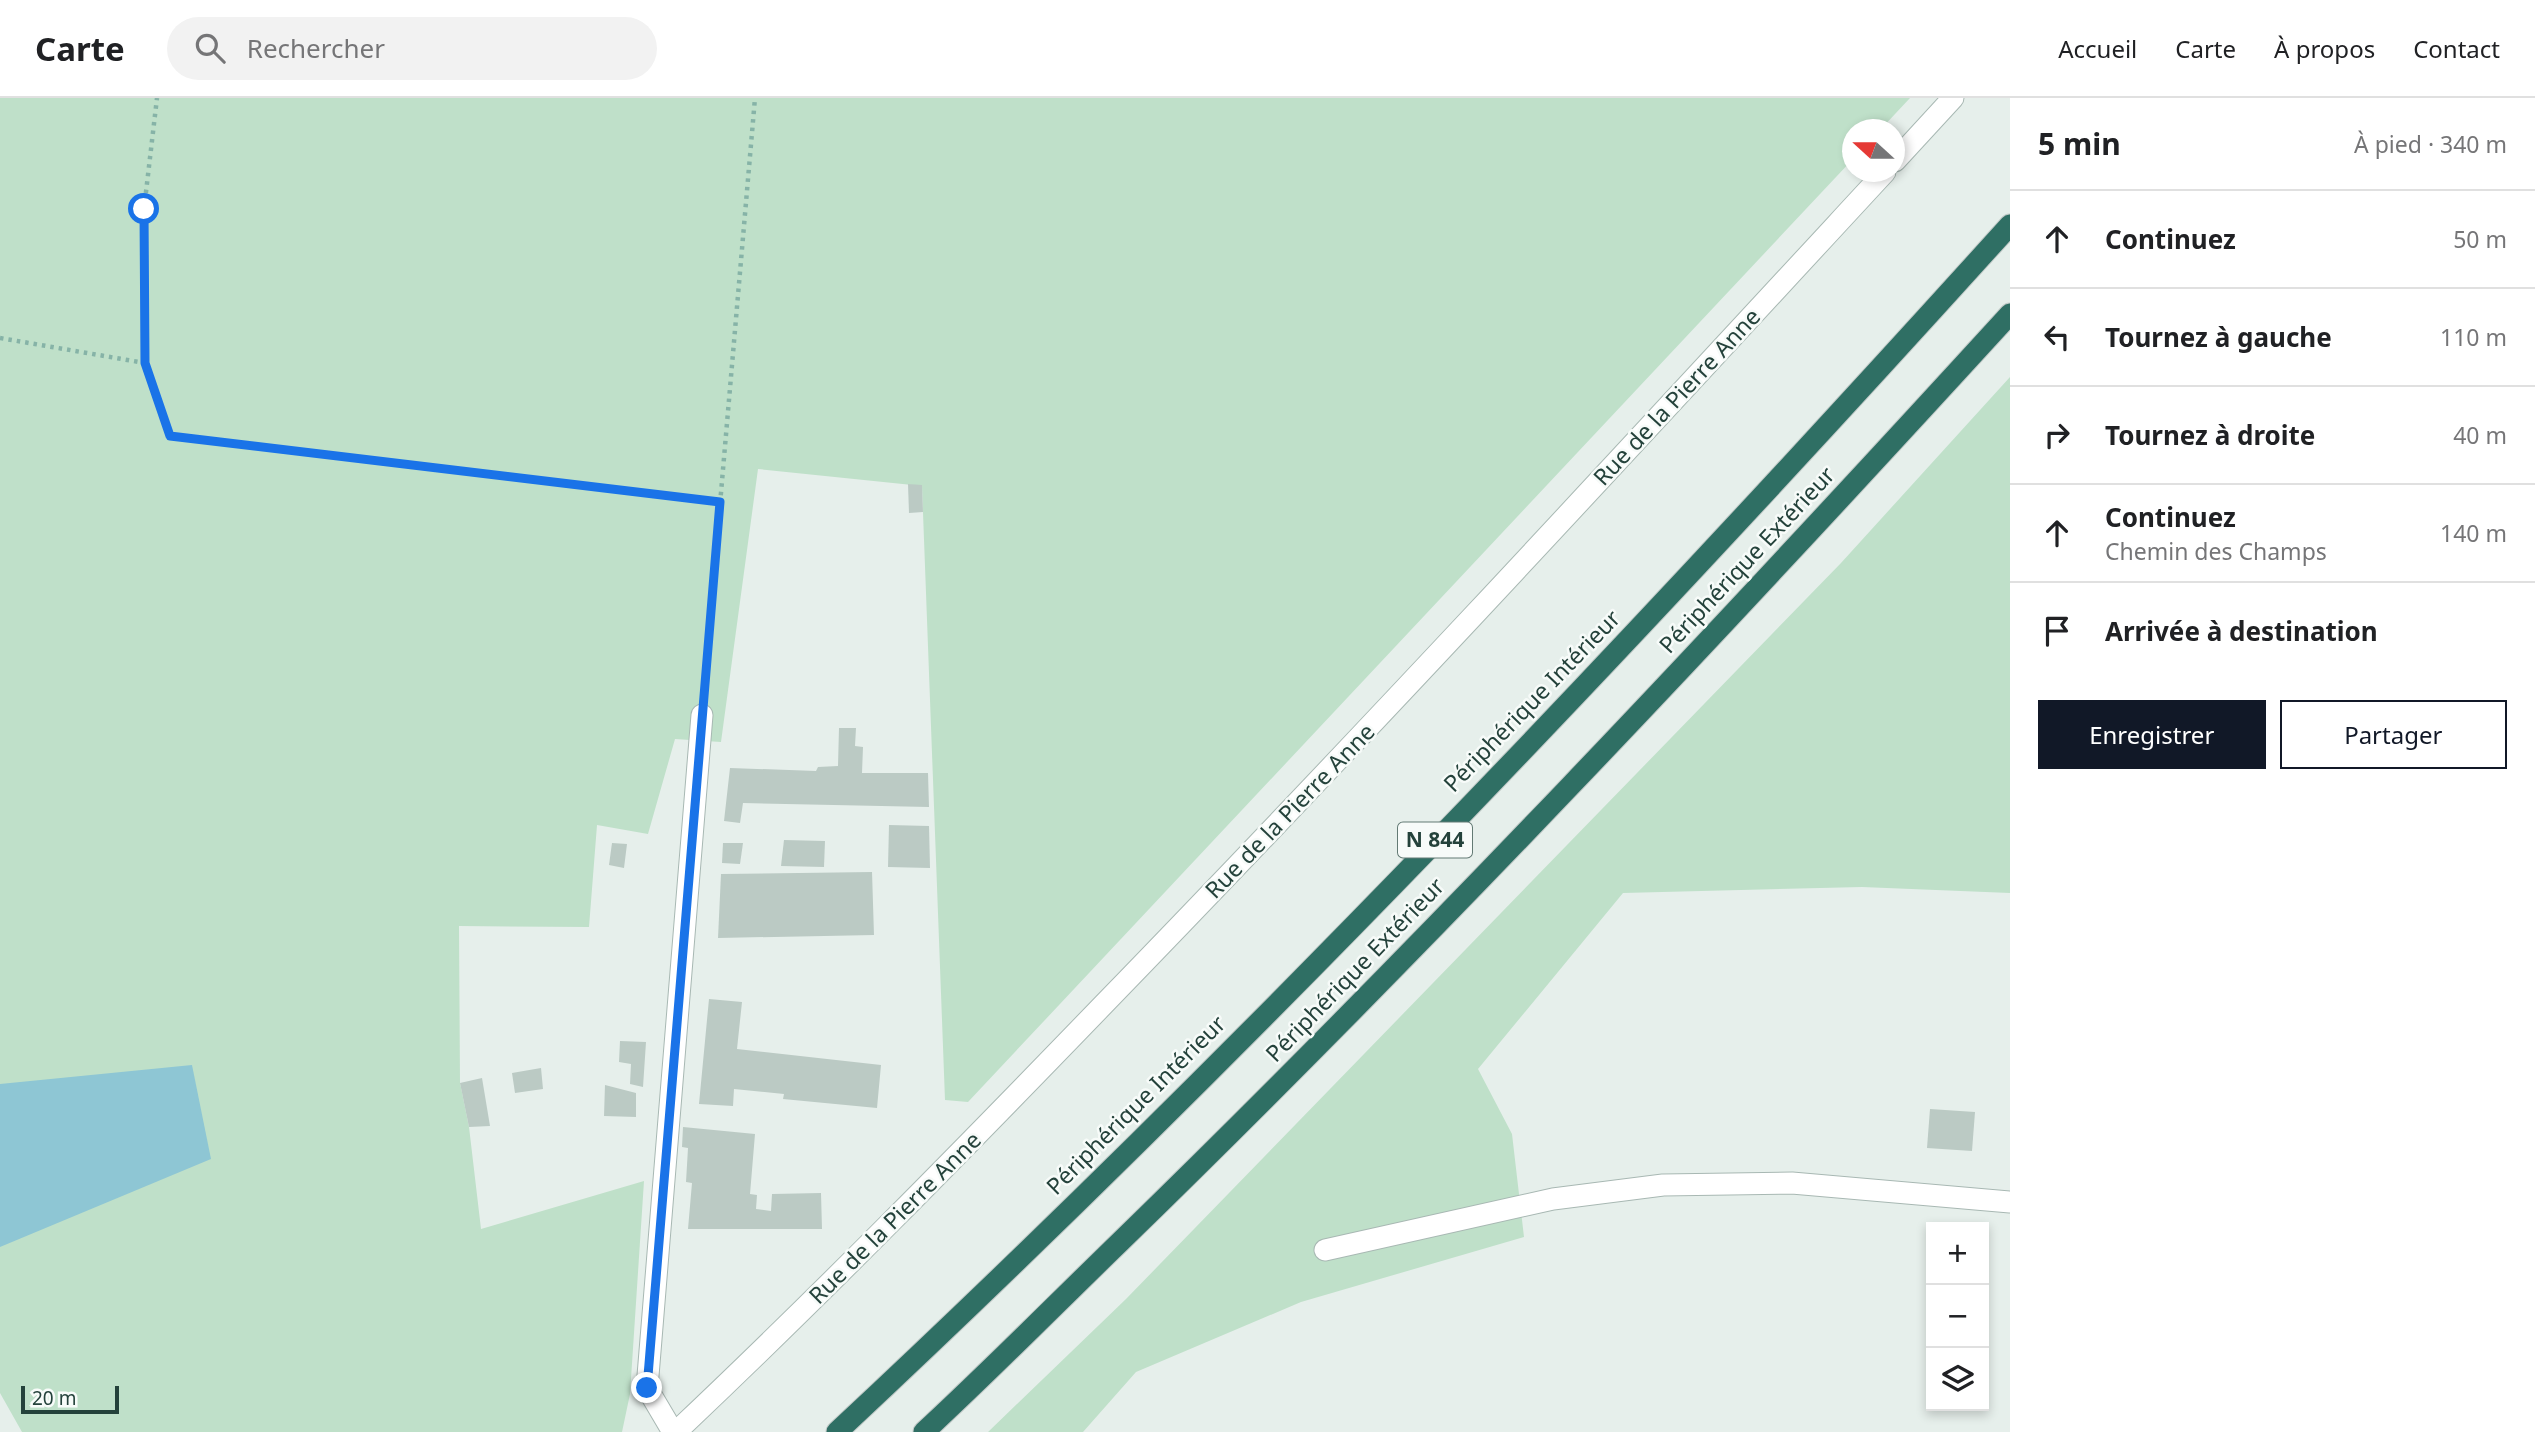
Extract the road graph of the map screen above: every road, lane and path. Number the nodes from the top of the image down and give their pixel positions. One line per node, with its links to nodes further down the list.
1 (157, 98): 9 (path)
2 (755, 98): 10 (path)
3 (1953, 98): 4 (street)
4 (1905, 150)
5 (1876, 182): 14 (street, Rue de la Pierre Anne)
6 (2010, 225): 15 (highway, Périphérique Intérieur / N 844)
7 (2010, 314): 16 (highway, Périphérique Extérieur / N 844)
8 (0, 338): 9 (path)
9 (145, 363): 10 (path)
10 (720, 502): 11 (path)
11 (702, 715): 14 (street)
12 (2010, 1202): 13 (street)
13 (1325, 1250)
14 (674, 1432)
15 (837, 1432)
16 (924, 1432)

